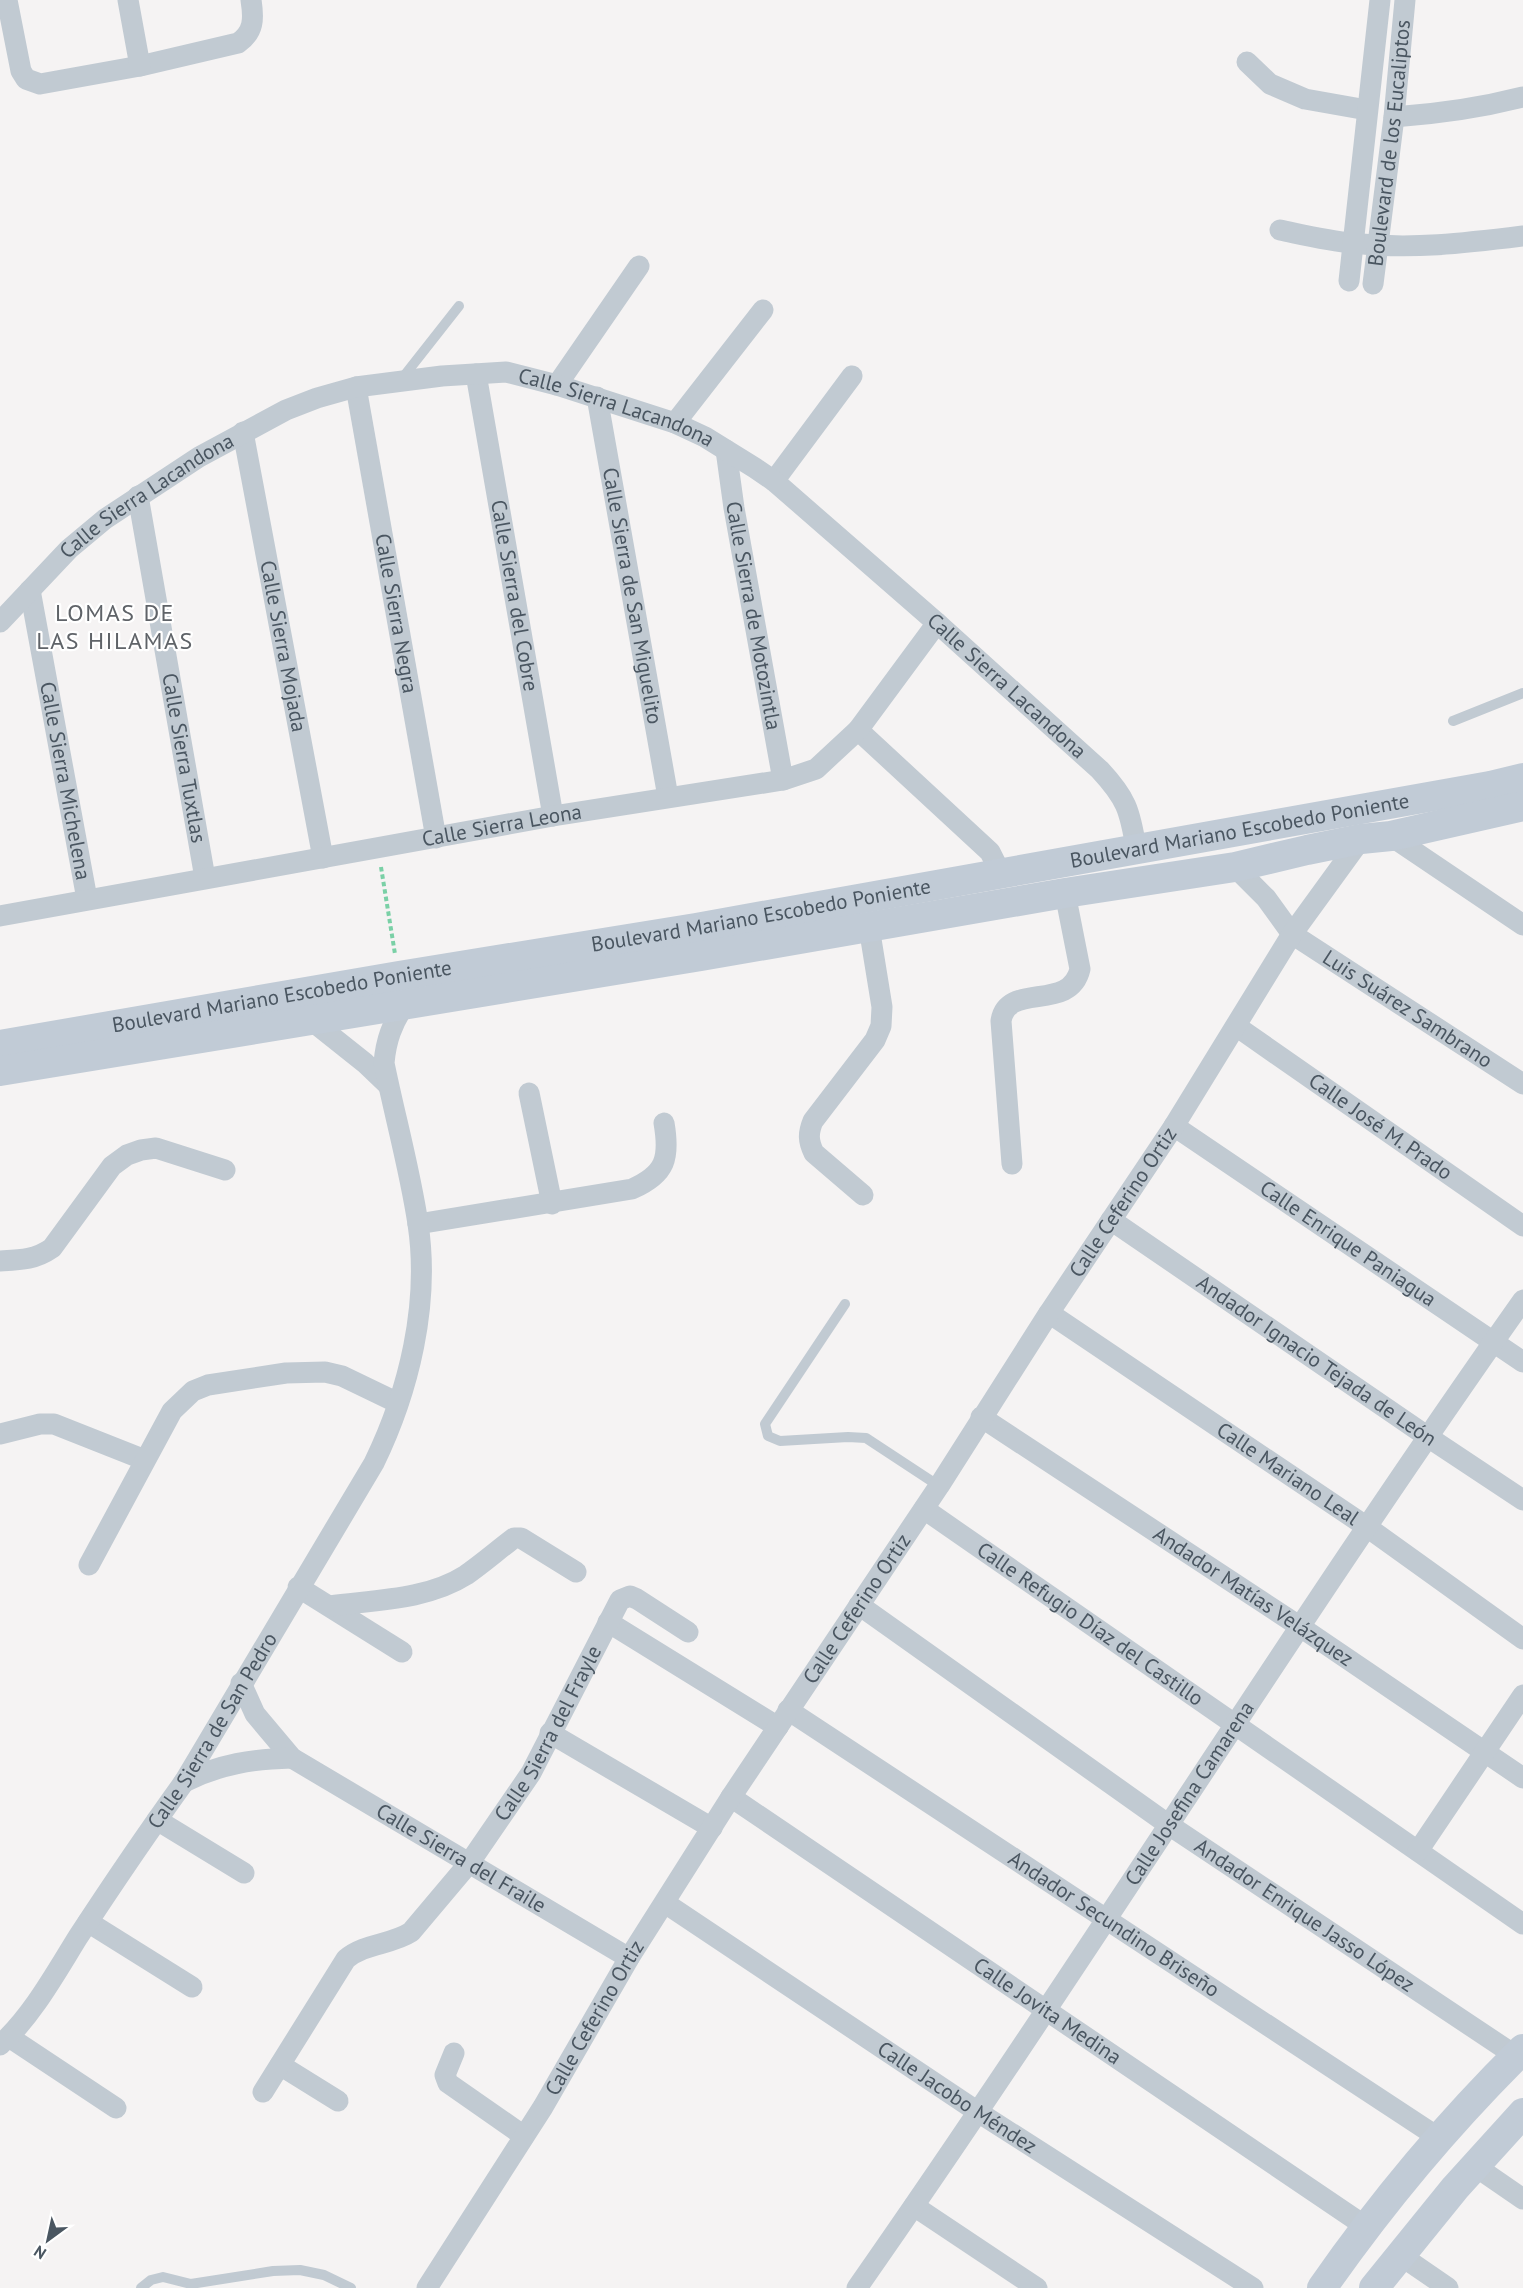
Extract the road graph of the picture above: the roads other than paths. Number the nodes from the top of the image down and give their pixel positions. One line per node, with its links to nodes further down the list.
1 (7, 0): 7 (street)
2 (128, 0): 7 (street)
3 (251, 0): 7 (street)
4 (1380, 0): 9 (street, Boulevard de los Eucaliptos)
5 (1405, 0): 10 (street, Boulevard de los Eucaliptos)
6 (1247, 62): 9 (street)
7 (140, 66)
8 (1523, 98): 10 (street)
9 (1367, 110): 13 (street, Boulevard de los Eucaliptos)
10 (1394, 117): 14 (street, Boulevard de los Eucaliptos)
11 (1280, 230): 13 (street)
12 (1523, 236): 14 (street)
13 (1353, 243): 14 (street); 16 (street, Boulevard de los Eucaliptos)
14 (1377, 245): 17 (street, Boulevard de los Eucaliptos)
15 (639, 266): 23 (street)
16 (1348, 281)
17 (1373, 284)
18 (459, 306): 22 (lane)
19 (763, 310): 26 (street)
20 (476, 374): 22 (street, Calle Sierra Lacandona); 23 (street, Calle Sierra Lacandona); 41 (street, Calle Sierra del Cobre)
21 (852, 376): 29 (street)
22 (400, 381): 24 (street, Calle Sierra Lacandona)
23 (557, 385): 25 (street, Calle Sierra Lacandona)
24 (356, 387): 27 (street, Calle Sierra Lacandona); 43 (street, Calle Sierra Negra)
25 (597, 397): 26 (street, Calle Sierra Lacandona); 39 (street, Calle Sierra de San Miguelito)
26 (675, 423): 28 (street, Calle Sierra Lacandona)
27 (243, 432): 30 (street, Calle Sierra Lacandona); 46 (street, Calle Sierra Mojada)
28 (726, 450): 29 (street, Calle Sierra Lacandona); 38 (street, Calle Sierra de Motozintla)
29 (774, 482): 33 (street, Calle Sierra Lacandona)
30 (138, 496): 31 (street, Calle Sierra Lacandona); 49 (street, Calle Sierra Tuxtlas)
31 (30, 590): 32 (street, Calle Sierra Lacandona); 51 (street, Calle Sierra Michelena)
32 (0, 622)
33 (937, 623): 36 (street, Calle Sierra Leona); 45 (street, Calle Sierra Lacandona)
34 (1523, 693): 35 (lane)
35 (1453, 721)
36 (858, 730): 38 (street, Calle Sierra Leona); 48 (street)
37 (1523, 778): 45 (street, Boulevard Mariano Escobedo Poniente)
38 (783, 780): 39 (street, Calle Sierra Leona)
39 (668, 797): 41 (street, Calle Sierra Leona)
40 (1523, 806): 42 (street, Boulevard Mariano Escobedo Poniente)
41 (553, 816): 43 (street, Calle Sierra Leona)
42 (1391, 836): 44 (street, Boulevard Mariano Escobedo Poniente); 53 (street)
43 (436, 838): 46 (street, Calle Sierra Leona)
44 (1361, 839): 47 (street, Boulevard Mariano Escobedo Poniente); 55 (street, Calle Ceferino Ortiz)
45 (1136, 848): 48 (street, Boulevard Mariano Escobedo Poniente)
46 (323, 858): 49 (street, Calle Sierra Leona)
47 (1235, 867): 50 (street, Boulevard Mariano Escobedo Poniente); 55 (street)
48 (1001, 874): 56 (street, Boulevard Mariano Escobedo Poniente)
49 (205, 878): 51 (street, Calle Sierra Leona)
50 (1065, 893): 54 (street, Boulevard Mariano Escobedo Poniente); 67 (street)
51 (87, 899): 52 (street, Calle Sierra Leona)
52 (0, 916)
53 (1523, 925)
54 (869, 927): 56 (street, Boulevard Mariano Escobedo Poniente); 69 (street)
55 (1292, 934): 59 (street, Calle Ceferino Ortiz); 62 (street, Luis Suárez Sambrano)
56 (698, 942): 57 (street, Boulevard Mariano Escobedo Poniente)
57 (402, 990): 58 (street, Boulevard Mariano Escobedo Poniente); 60 (street, Boulevard Mariano Escobedo Poniente); 63 (street, Calle Sierra de San Pedro)
58 (311, 1020): 61 (street, Boulevard Mariano Escobedo Poniente); 63 (street)
59 (1236, 1026): 66 (street, Calle Ceferino Ortiz); 73 (street, Calle José M. Prado)
60 (0, 1046)
61 (0, 1071)
62 (1523, 1084)
63 (388, 1085): 72 (street, Calle Sierra de San Pedro)
64 (529, 1093): 70 (street)
65 (664, 1123): 70 (street)
66 (1174, 1126): 71 (street, Calle Ceferino Ortiz); 78 (street, Calle Enrique Paniagua)
67 (1012, 1164)
68 (225, 1170): 74 (street)
69 (863, 1194)
70 (552, 1203): 72 (street)
71 (1111, 1220): 77 (street, Calle Ceferino Ortiz); 83 (street, Andador Ignacio Tejada de León)
72 (418, 1224): 80 (street, Calle Sierra de San Pedro)
73 (1523, 1227)
74 (0, 1261)
75 (1523, 1300): 78 (street, Calle Josefina Camarena)
76 (845, 1304): 85 (lane)
77 (1049, 1314): 81 (street, Calle Ceferino Ortiz); 88 (street, Calle Mariano Leal)
78 (1494, 1341): 79 (street, Calle Enrique Paniagua); 83 (street, Calle Josefina Camarena)
79 (1523, 1362)
80 (398, 1403): 84 (street); 91 (street, Calle Sierra de San Pedro)
81 (981, 1417): 85 (street, Calle Ceferino Ortiz); 95 (street, Andador Matías Velázquez)
82 (0, 1434): 84 (street)
83 (1428, 1437): 86 (street, Andador Ignacio Tejada de León); 88 (street, Calle Josefina Camarena)
84 (145, 1460): 89 (street)
85 (939, 1486): 87 (street, Calle Ceferino Ortiz)
86 (1523, 1500)
87 (924, 1509): 92 (street, Calle Ceferino Ortiz); 102 (street, Calle Refugio Díaz del Castillo)
88 (1367, 1527): 95 (street, Calle Josefina Camarena); 97 (street, Calle Mariano Leal)
89 (89, 1565)
90 (576, 1572): 93 (street)
91 (298, 1587): 93 (street); 99 (street, Calle Sierra de San Pedro)
92 (859, 1605): 101 (street, Calle Ceferino Ortiz); 110 (street, Andador Enrique Jasso López)
93 (330, 1606): 98 (street)
94 (608, 1622): 96 (street, Calle Sierra del Frayle); 101 (street, Andador Secundino Briseño); 103 (street, Calle Sierra del Frayle)
95 (1299, 1626): 102 (street, Calle Josefina Camarena); 104 (street, Andador Matías Velázquez)
96 (688, 1632)
97 (1523, 1639)
98 (402, 1652)
99 (241, 1683): 105 (street, Calle Sierra del Fraile); 107 (street, Calle Sierra de San Pedro)
100 (1523, 1695): 104 (street)
101 (783, 1718): 108 (street, Calle Ceferino Ortiz); 116 (street, Andador Secundino Briseño)
102 (1234, 1725): 110 (street, Calle Josefina Camarena); 112 (street, Calle Refugio Díaz del Castillo)
103 (550, 1733): 111 (street); 113 (street, Calle Sierra del Frayle)
104 (1484, 1752): 106 (street, Andador Matías Velázquez); 112 (street)
105 (292, 1758): 107 (street); 113 (street, Calle Sierra del Fraile)
106 (1523, 1778)
107 (184, 1782): 109 (street, Calle Sierra de San Pedro)
108 (730, 1797): 111 (street, Calle Ceferino Ortiz); 121 (street, Calle Jovita Medina)
109 (157, 1820): 114 (street); 117 (street, Calle Sierra de San Pedro)
110 (1169, 1825): 116 (street, Calle Josefina Camarena); 124 (street, Andador Enrique Jasso López)
111 (712, 1828): 115 (street, Calle Ceferino Ortiz)
112 (1418, 1851): 118 (street, Calle Refugio Díaz del Castillo)
113 (470, 1862): 119 (street, Calle Sierra del Fraile); 125 (street, Calle Sierra del Frayle)
114 (244, 1873)
115 (665, 1903): 119 (street, Calle Ceferino Ortiz); 129 (street, Calle Jacobo Méndez)
116 (1107, 1919): 121 (street, Calle Josefina Camarena); 132 (street, Andador Secundino Briseño)
117 (88, 1922): 120 (street); 122 (street, Calle Sierra de San Pedro)
118 (1523, 1924)
119 (629, 1958): 131 (street, Calle Ceferino Ortiz)
120 (192, 1987)
121 (1045, 2012): 129 (street, Calle Josefina Camarena); 136 (street, Calle Jovita Medina)
122 (5, 2041): 128 (street)
123 (454, 2053): 131 (street)
124 (1520, 2053): 132 (street)
125 (280, 2065): 126 (street, Calle Sierra del Frayle); 127 (street)
126 (263, 2092)
127 (338, 2101)
128 (116, 2108)
129 (978, 2112): 135 (street, Calle Josefina Camarena); 143 (street, Calle Jacobo Méndez)
130 (1523, 2113): 133 (street)
131 (524, 2136): 138 (street, Calle Ceferino Ortiz)
132 (1439, 2138): 136 (street)
133 (1475, 2166): 134 (street); 137 (street)
134 (1523, 2199)
135 (914, 2206): 141 (street, Calle Josefina Camarena); 142 (street)
136 (1365, 2226): 144 (street)
137 (1400, 2255): 145 (street); 146 (street)
138 (429, 2287)
139 (141, 2288): 140 (lane)
140 (351, 2288)
141 (857, 2288)
142 (1037, 2288)
143 (1253, 2288)
144 (1322, 2288)
145 (1374, 2288)
146 (1448, 2288)

